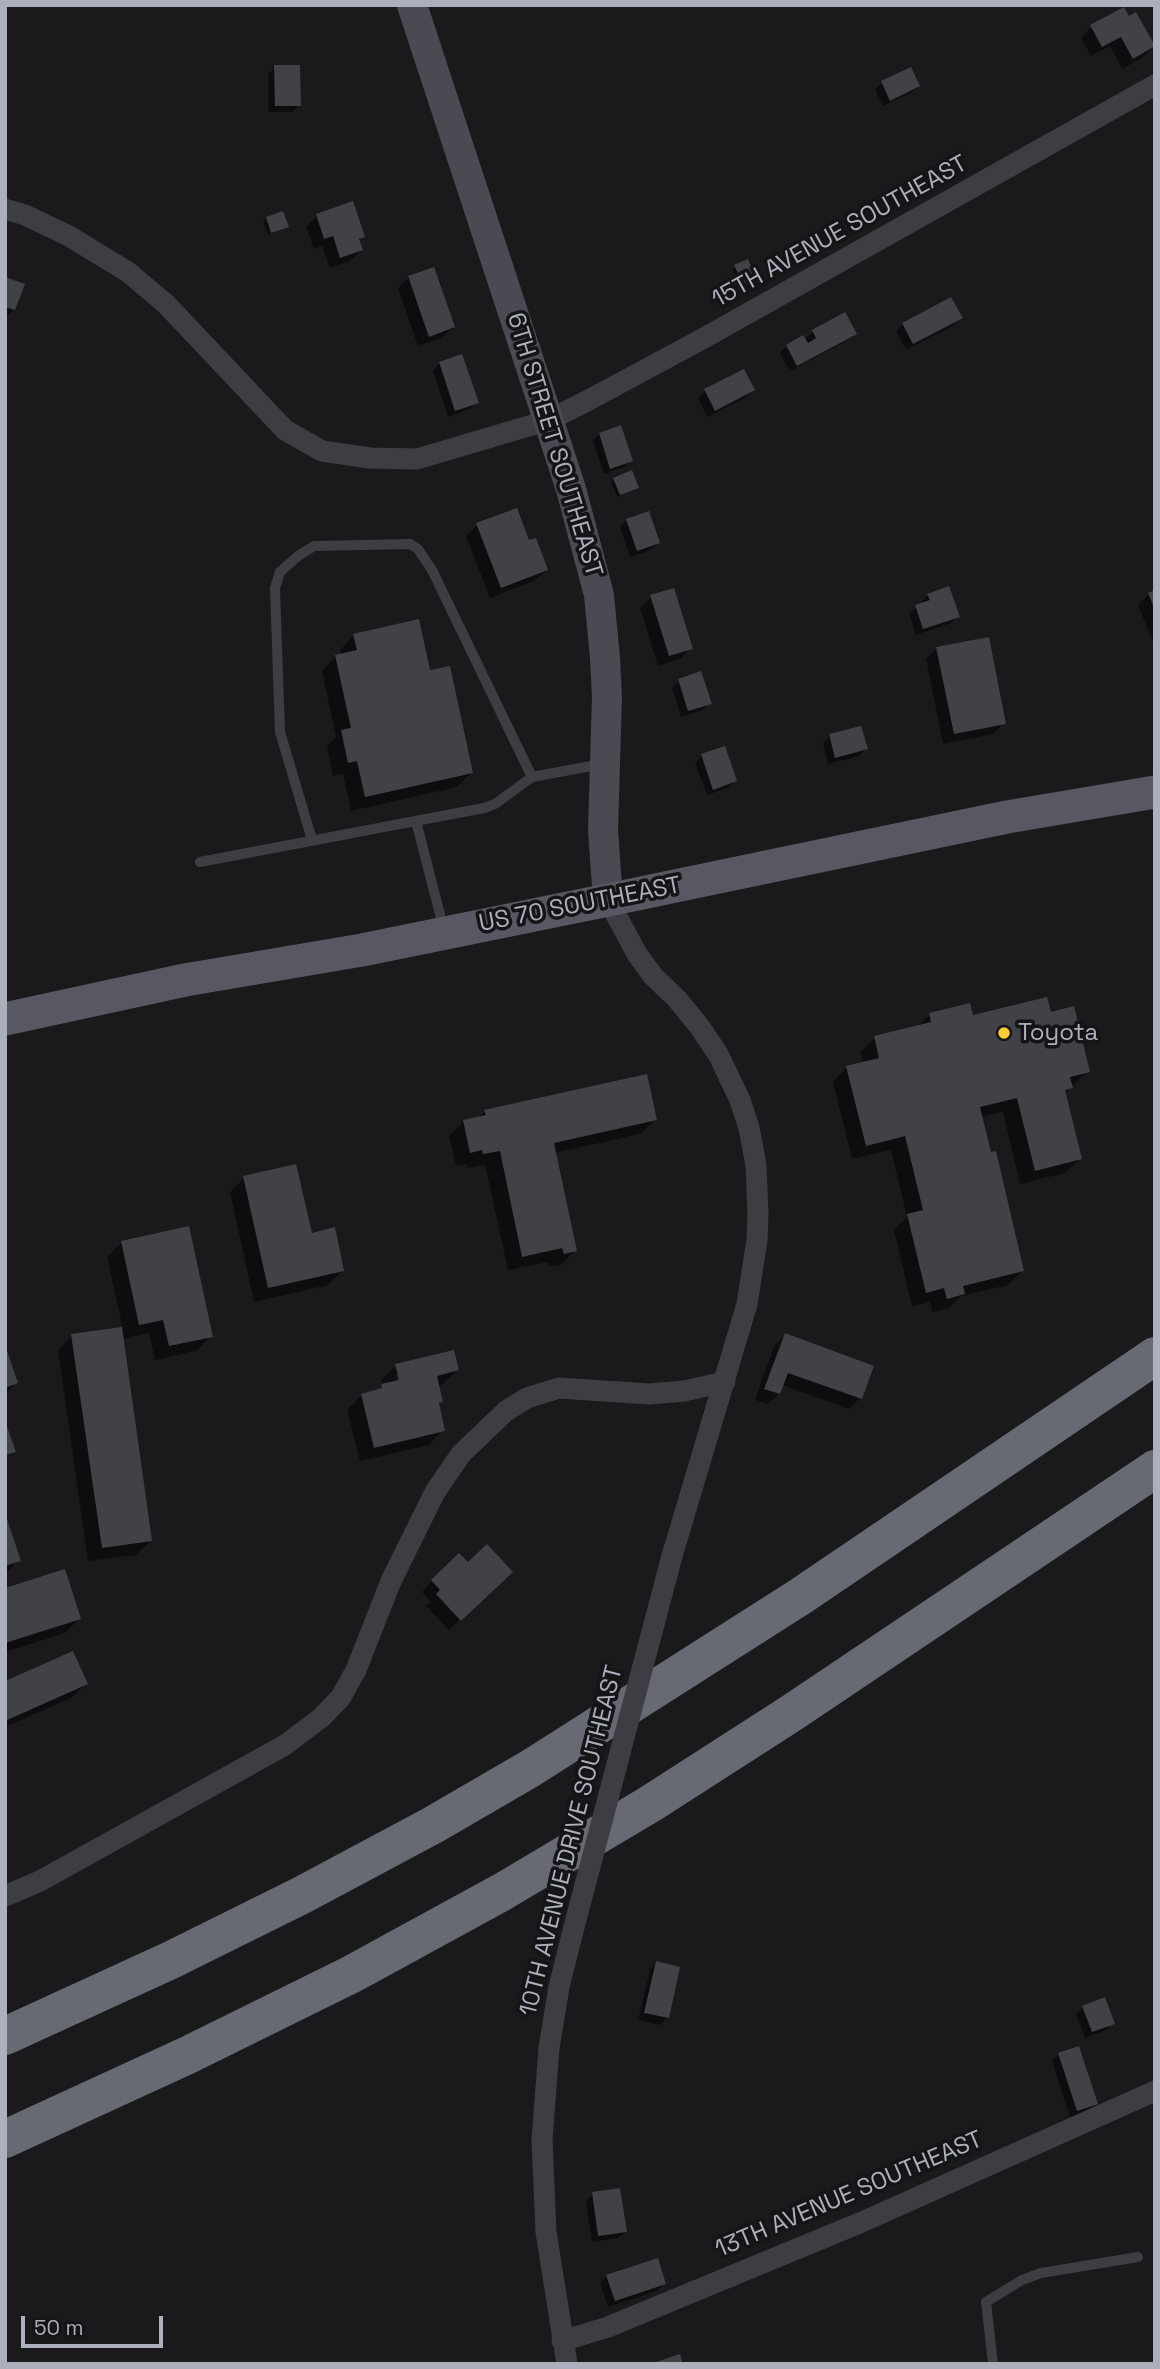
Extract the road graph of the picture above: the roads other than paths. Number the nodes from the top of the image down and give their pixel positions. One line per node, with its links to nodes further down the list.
1 (412, 5): 4 (street, 6TH STREET SOUTHEAST)
2 (1155, 85): 4 (street, 15TH AVENUE SOUTHEAST)
3 (5, 209): 4 (street, 15TH AVENUE SOUTHEAST)
4 (549, 419): 5 (street, 6TH STREET SOUTHEAST)
5 (605, 763): 6 (lane); 11 (street, 6TH STREET SOUTHEAST)
6 (532, 777): 8 (lane); 9 (lane)
7 (1155, 792): 11 (main road, US 70 SOUTHEAST)
8 (416, 821): 9 (lane); 12 (lane)
9 (312, 840): 10 (lane)
10 (200, 862)
11 (608, 900): 12 (main road, US 70 SOUTHEAST); 15 (street, 10TH AVENUE DRIVE SOUTHEAST)
12 (445, 933): 13 (main road, US 70 SOUTHEAST)
13 (5, 1019)
14 (1155, 1356): 18 (highway)
15 (725, 1382): 17 (street); 22 (street, 10TH AVENUE DRIVE SOUTHEAST, bridge)
16 (1155, 1469): 20 (highway)
17 (5, 1896)
18 (5, 2036)
19 (1155, 2091): 22 (street, 13TH AVENUE SOUTHEAST)
20 (6, 2138)
21 (1138, 2257): 24 (lane)
22 (562, 2341): 23 (street, 10TH AVENUE DRIVE SOUTHEAST)
23 (567, 2364)
24 (993, 2364)

